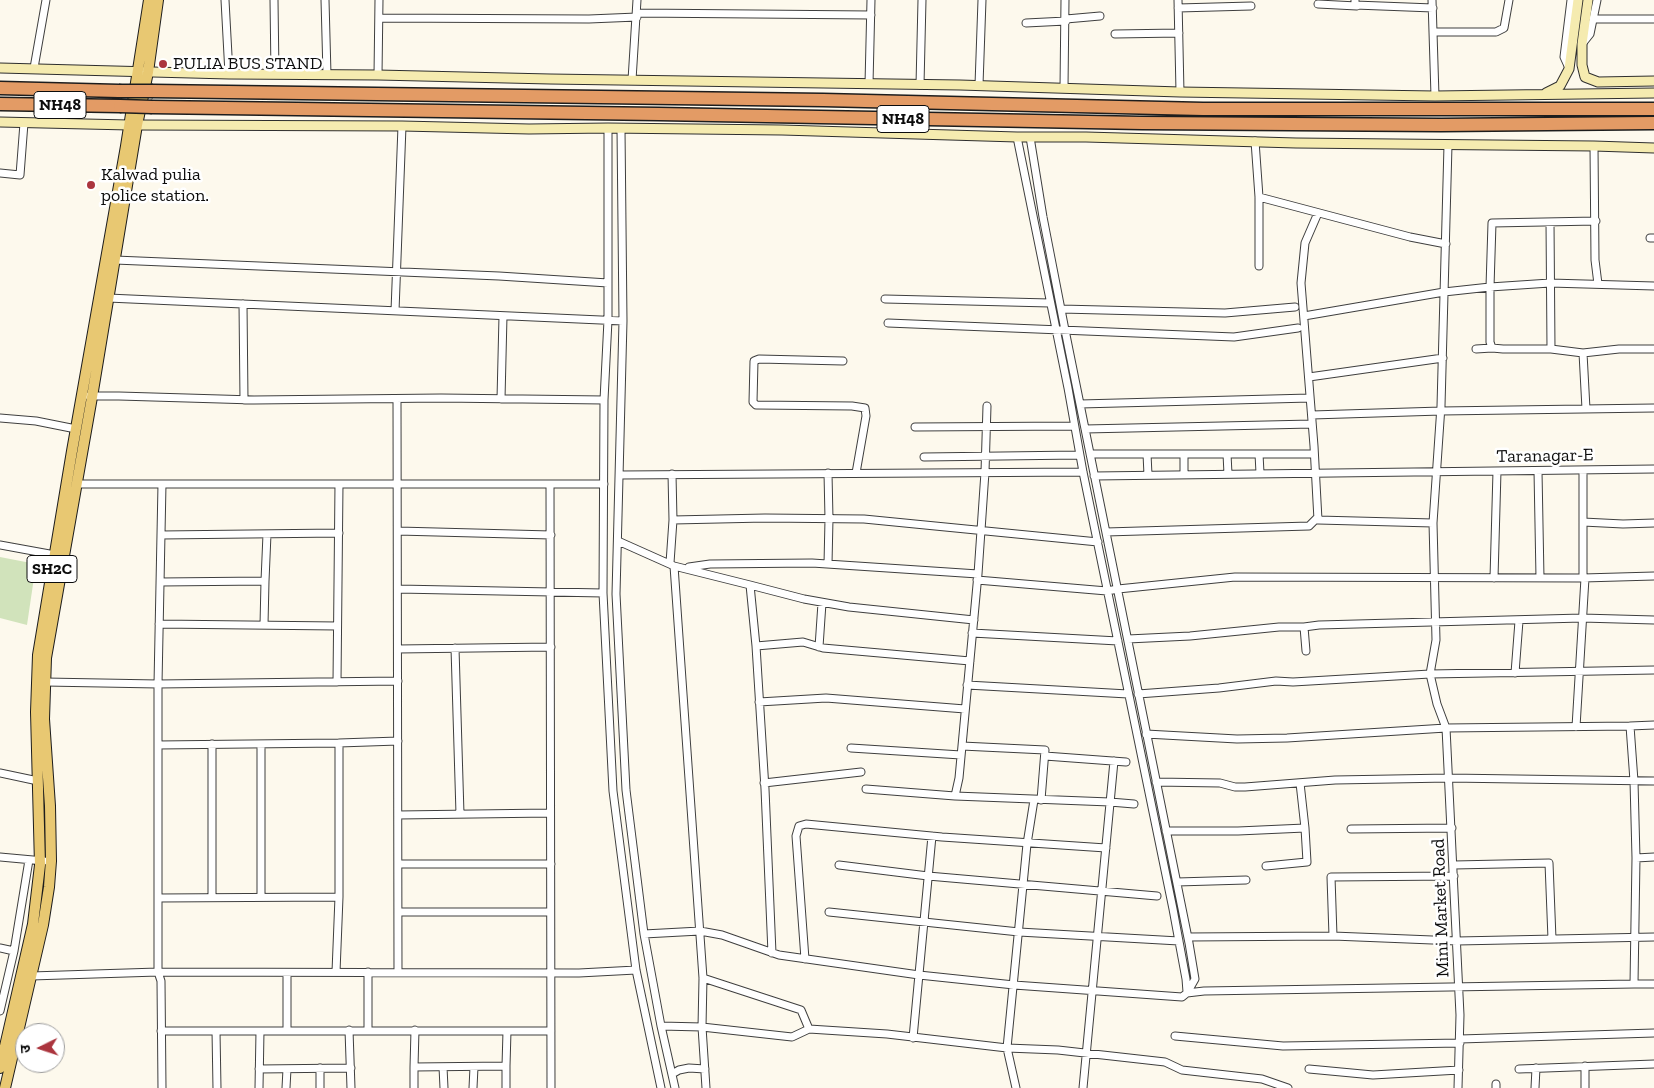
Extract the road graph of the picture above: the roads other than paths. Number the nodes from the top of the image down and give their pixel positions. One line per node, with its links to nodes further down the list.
1 (46, 0): 36 (street)
2 (149, 0): 38 (main road, SH2C)
3 (158, 0): 38 (main road, SH2C)
4 (225, 0): 39 (street)
5 (274, 0): 40 (street)
6 (325, 0): 41 (street)
7 (379, 0): 26 (street)
8 (637, 0): 23 (street)
9 (871, 0): 24 (street)
10 (922, 0): 46 (street)
11 (982, 0): 47 (street)
12 (1065, 0): 29 (street)
13 (1509, 0): 31 (street)
14 (1571, 0): 37 (street)
15 (1578, 0): 37 (street)
16 (1588, 0): 34 (street)
17 (1597, 0): 27 (street)
18 (1356, 3): 20 (street); 21 (street)
19 (1178, 4): 22 (street); 32 (street)
20 (1318, 4)
21 (1433, 4): 31 (street)
22 (1250, 6)
23 (637, 15): 24 (street); 26 (street); 43 (street)
24 (870, 15): 45 (street)
25 (1100, 16): 29 (street)
26 (379, 18): 42 (street)
27 (1593, 18): 28 (street); 34 (street)
28 (1654, 19)
29 (1066, 20): 30 (street); 49 (street)
30 (1026, 22)
31 (1433, 32): 53 (street)
32 (1179, 33): 33 (street); 50 (street)
33 (1115, 34)
34 (1582, 44): 44 (street)
35 (0, 68): 36 (street)
36 (34, 68): 38 (street)
37 (1569, 69): 52 (street)
38 (143, 72): 39 (street); 59 (main road, SH2C)
39 (229, 74): 40 (street)
40 (274, 74): 41 (street)
41 (327, 74): 42 (street)
42 (378, 75): 43 (street)
43 (632, 80): 45 (street)
44 (1654, 81)
45 (869, 84): 46 (street)
46 (920, 84): 47 (street)
47 (979, 85): 49 (street)
48 (0, 88): 55 (highway, NH48, bridge)
49 (1064, 88): 50 (street)
50 (1180, 92): 53 (street)
51 (1654, 93): 52 (street)
52 (1544, 94): 53 (street)
53 (1435, 96)
54 (0, 104): 58 (highway, NH48, bridge)
55 (1654, 109)
56 (0, 122): 57 (street)
57 (24, 123): 59 (street); 69 (street)
58 (1654, 123)
59 (133, 125): 60 (street); 75 (main road, SH2C); 107 (main road, SH2C)
60 (402, 126): 61 (street); 77 (street)
61 (608, 128): 62 (street); 78 (street)
62 (621, 129): 63 (street); 94 (street)
63 (1017, 137): 64 (street); 87 (street)
64 (1030, 137): 65 (street); 89 (street)
65 (1255, 141): 66 (street); 70 (street)
66 (1448, 144): 67 (street); 74 (street)
67 (1594, 146): 68 (street); 72 (street)
68 (1654, 148)
69 (0, 173)
70 (1259, 197): 71 (street); 76 (street)
71 (1318, 213): 74 (street); 92 (street)
72 (1596, 221): 73 (street); 80 (street)
73 (1550, 222): 79 (street); 82 (street)
74 (1446, 244): 83 (street)
75 (114, 260): 77 (street); 84 (main road, SH2C)
76 (1259, 266)
77 (396, 273): 78 (street); 90 (street)
78 (608, 283): 93 (street)
79 (1550, 283): 80 (street); 82 (street); 101 (street)
80 (1598, 284): 81 (street)
81 (1654, 286)
82 (1490, 287): 83 (street); 99 (street)
83 (1444, 292): 92 (street); 104 (street)
84 (108, 298): 86 (street); 108 (main road, SH2C)
85 (885, 299): 87 (street)
86 (243, 304): 90 (street); 112 (street)
87 (1050, 304): 97 (street)
88 (1295, 307): 89 (street)
89 (1062, 309): 98 (street)
90 (395, 311): 91 (street)
91 (503, 316): 93 (street); 111 (street)
92 (1304, 316): 106 (street)
93 (608, 320): 94 (street); 113 (street)
94 (623, 321): 150 (street)
95 (888, 324): 97 (street)
96 (1298, 328): 98 (street)
97 (1056, 329): 98 (street); 122 (street)
98 (1065, 330): 114 (street)
99 (1492, 348): 100 (street); 101 (street)
100 (1476, 349)
101 (1551, 349): 103 (street)
102 (1654, 349): 103 (street)
103 (1583, 353): 117 (street)
104 (1443, 358): 106 (street); 118 (street)
105 (844, 361): 145 (street)
106 (1309, 377): 109 (street)
107 (82, 395): 108 (street); 126 (main road, SH2C)
108 (92, 397): 112 (street); 153 (main road, SH2C)
109 (1310, 398): 114 (street); 119 (street)
110 (397, 399): 111 (street); 112 (street); 156 (street)
111 (501, 399): 113 (street)
112 (244, 400)
113 (604, 400): 157 (street)
114 (1080, 404): 125 (street)
115 (987, 406): 124 (street)
116 (1654, 408): 117 (street)
117 (1586, 409): 118 (street)
118 (1441, 411): 119 (street); 143 (street)
119 (1312, 415): 121 (street)
120 (0, 418): 126 (street)
121 (1312, 424): 125 (street); 132 (street)
122 (1074, 426): 124 (street); 133 (street)
123 (915, 427): 124 (street)
124 (987, 427): 134 (street)
125 (1085, 428): 127 (street)
126 (76, 429): 175 (main road, SH2C)
127 (1090, 454): 128 (street); 152 (street)
128 (1147, 454): 129 (street); 151 (street)
129 (1184, 454): 130 (street); 147 (street)
130 (1227, 454): 131 (street); 148 (street)
131 (1259, 454): 132 (street); 149 (street)
132 (1314, 454): 142 (street)
133 (1080, 455): 134 (street); 141 (street)
134 (986, 456): 135 (street); 140 (street)
135 (924, 457)
136 (1654, 469): 137 (street, Taranagar-E)
137 (1583, 470): 139 (street, Taranagar-E); 162 (street)
138 (1497, 471): 139 (street, Taranagar-E); 143 (street, Taranagar-E); 182 (street)
139 (1538, 471): 183 (street)
140 (986, 472): 141 (street); 145 (street); 166 (street)
141 (1082, 472): 173 (street)
142 (1315, 472): 143 (street, Taranagar-E); 149 (street, Taranagar-E); 159 (street)
143 (1437, 472): 163 (street)
144 (828, 473): 145 (street); 146 (street); 160 (street)
145 (856, 473)
146 (672, 474): 150 (street); 161 (street)
147 (1184, 474): 148 (street, Taranagar-E); 151 (street, Taranagar-E)
148 (1228, 474): 149 (street, Taranagar-E)
149 (1260, 474)
150 (620, 475): 172 (street)
151 (1148, 475): 152 (street, Taranagar-E)
152 (1094, 476): 167 (street)
153 (77, 484): 154 (street); 218 (main road, SH2C)
154 (162, 484): 155 (street); 170 (street)
155 (339, 484): 156 (street); 168 (street)
156 (397, 484): 158 (street); 165 (street)
157 (604, 484): 158 (street); 192 (street)
158 (550, 485): 171 (street)
159 (1318, 517): 163 (street); 167 (street)
160 (830, 519): 161 (street); 166 (street); 177 (street)
161 (673, 520): 176 (street)
162 (1583, 522): 164 (street); 184 (street)
163 (1432, 523): 181 (street)
164 (1654, 523)
165 (398, 531): 171 (street); 188 (street)
166 (981, 531): 173 (street); 180 (street)
167 (1106, 532): 189 (street)
168 (339, 533): 169 (street); 201 (street)
169 (266, 534): 170 (street); 185 (street)
170 (161, 535): 186 (street)
171 (551, 535): 190 (street)
172 (618, 541): 176 (street); 294 (street)
173 (1098, 542): 191 (street)
174 (0, 545): 175 (street)
175 (55, 555): 241 (main road, SH2C)
176 (672, 564): 178 (street); 292 (street)
177 (828, 564): 178 (street); 180 (street)
178 (683, 568): 187 (street)
179 (1654, 576): 184 (street)
180 (978, 577): 191 (street); 195 (street)
181 (1435, 578): 182 (street); 189 (street); 198 (street)
182 (1494, 578): 183 (street)
183 (1540, 578): 184 (street)
184 (1584, 578): 194 (street)
185 (265, 581): 186 (street); 200 (street)
186 (160, 582): 199 (street)
187 (750, 585): 193 (street); 206 (street)
188 (398, 589): 190 (street); 210 (street)
189 (1118, 589): 191 (street); 204 (street)
190 (551, 591): 192 (street); 207 (street)
191 (1107, 591): 205 (street)
192 (603, 593): 305 (street)
193 (822, 603): 195 (street); 208 (street)
194 (1582, 618): 196 (street); 197 (street); 214 (street)
195 (974, 620): 203 (street)
196 (1654, 620)
197 (1519, 621): 198 (street); 215 (street)
198 (1435, 622): 202 (street); 216 (street)
199 (159, 624): 200 (street); 220 (street)
200 (264, 625): 201 (street)
201 (337, 626): 219 (street)
202 (1304, 628): 204 (street); 211 (street)
203 (972, 633): 205 (street); 212 (street)
204 (1128, 639): 223 (street)
205 (1118, 641): 222 (street)
206 (756, 646): 208 (street); 224 (street)
207 (551, 647): 209 (street); 257 (street)
208 (819, 647): 212 (street)
209 (455, 648): 210 (street); 258 (street)
210 (398, 649): 217 (street)
211 (1306, 652)
212 (970, 661): 221 (street)
213 (1654, 670): 214 (street)
214 (1579, 671): 215 (street); 226 (street)
215 (1516, 673): 216 (street)
216 (1430, 674): 223 (street); 229 (street, Mini Market Road)
217 (398, 681): 219 (street); 231 (street)
218 (45, 682): 220 (street); 241 (main road, SH2C)
219 (336, 682): 220 (street)
220 (158, 684): 235 (street)
221 (968, 685): 222 (street); 225 (street)
222 (1128, 694): 301 (street)
223 (1138, 694): 230 (street)
224 (759, 702): 225 (street); 250 (street)
225 (965, 709): 236 (street)
226 (1576, 726): 227 (street); 229 (street)
227 (1630, 726): 228 (street); 247 (street)
228 (1654, 726)
229 (1446, 728): 230 (street); 245 (street, Mini Market Road)
230 (1146, 734): 249 (street)
231 (398, 741): 232 (street); 259 (street)
232 (339, 743): 234 (street); 284 (street)
233 (212, 744): 234 (street); 235 (street); 286 (street)
234 (261, 744): 287 (street)
235 (158, 745): 285 (street)
236 (962, 746): 238 (street); 239 (street)
237 (851, 748): 238 (street)
238 (961, 755): 253 (street)
239 (1045, 756): 240 (street); 254 (street)
240 (1114, 761): 242 (street); 255 (street)
241 (42, 762): 246 (main road, SH2C); 271 (main road, SH2C)
242 (1126, 762)
243 (861, 772): 250 (street)
244 (0, 773): 246 (street)
245 (1449, 778): 247 (street); 251 (street); 261 (street, Mini Market Road)
246 (38, 780): 271 (main road, SH2C)
247 (1634, 781): 248 (street); 269 (street)
248 (1654, 781)
249 (1156, 782): 251 (street); 263 (street)
250 (764, 783): 307 (street)
251 (1300, 783): 260 (street)
252 (866, 789): 253 (street)
253 (955, 796): 254 (street)
254 (1037, 800): 255 (street); 265 (street)
255 (1110, 802): 256 (street); 266 (street)
256 (1134, 804)
257 (550, 813): 258 (street); 273 (street)
258 (460, 814): 259 (street)
259 (398, 815): 272 (street)
260 (1305, 828): 263 (street); 275 (street)
261 (1452, 828): 262 (street); 276 (street, Mini Market Road)
262 (1351, 829)
263 (1166, 831): 280 (street)
264 (932, 836): 265 (street); 277 (street); 308 (street)
265 (1027, 844): 266 (street); 281 (street)
266 (1106, 848): 282 (street)
267 (0, 857): 270 (street)
268 (1654, 857): 269 (street)
269 (1636, 858): 297 (street)
270 (29, 860): 271 (street); 306 (street)
271 (46, 861): 317 (main road, SH2C); 350 (main road, SH2C)
272 (398, 864): 273 (street); 288 (street)
273 (550, 864): 289 (street)
274 (839, 865): 277 (street)
275 (1266, 866)
276 (1454, 866): 278 (street, Mini Market Road); 300 (street)
277 (928, 876): 281 (street); 291 (street)
278 (1454, 876): 295 (street); 302 (street, Mini Market Road)
279 (1246, 880): 280 (street)
280 (1177, 882): 299 (street)
281 (1023, 885): 282 (street); 293 (street)
282 (1102, 891): 283 (street); 296 (street)
283 (1157, 896)
284 (339, 897): 287 (street); 311 (street)
285 (158, 898): 286 (street); 310 (street)
286 (212, 898): 287 (street)
287 (261, 898)
288 (398, 912): 289 (street); 313 (street)
289 (550, 912): 315 (street)
290 (829, 912): 291 (street)
291 (924, 923): 293 (street); 316 (street)
292 (700, 931): 294 (street); 307 (street); 318 (street)
293 (1019, 932): 296 (street); 321 (street)
294 (644, 934): 303 (street)
295 (1333, 936): 299 (street); 302 (street)
296 (1098, 937): 301 (street); 323 (street)
297 (1636, 937): 298 (street); 300 (street); 319 (street)
298 (1654, 937)
299 (1188, 938): 324 (street)
300 (1552, 939): 302 (street)
301 (1179, 941): 324 (street)
302 (1457, 941): 322 (street, Mini Market Road)
303 (647, 947): 305 (street); 326 (street)
304 (0, 948): 306 (street)
305 (633, 949): 309 (street)
306 (14, 951): 325 (street)
307 (772, 953): 308 (street)
308 (805, 959): 316 (street)
309 (636, 970): 315 (street); 373 (street)
310 (158, 972): 314 (street); 317 (street); 332 (street)
311 (336, 972): 312 (street); 314 (street)
312 (368, 972): 313 (street); 330 (street)
313 (398, 972): 315 (street)
314 (287, 973): 335 (street)
315 (550, 973): 337 (street)
316 (919, 975): 321 (street); 340 (street)
317 (31, 976): 361 (main road, SH2C)
318 (703, 978): 327 (street); 328 (street)
319 (1634, 984): 320 (street); 322 (street)
320 (1654, 984)
321 (1014, 985): 323 (street); 342 (street)
322 (1459, 987): 324 (street); 341 (street, Mini Market Road)
323 (1093, 991): 324 (street); 343 (street)
324 (1187, 993)
325 (0, 1011)
326 (661, 1026): 327 (street); 360 (street)
327 (702, 1027): 328 (street); 356 (street)
328 (809, 1029): 340 (street)
329 (349, 1030): 330 (street); 335 (street); 352 (street)
330 (368, 1030): 331 (street)
331 (415, 1030): 336 (street); 347 (street)
332 (161, 1031): 333 (street); 362 (street)
333 (216, 1031): 334 (street); 363 (street)
334 (260, 1031): 335 (street); 354 (street)
335 (287, 1031)
336 (507, 1031): 337 (street); 345 (street)
337 (551, 1031): 372 (street)
338 (1654, 1033): 341 (street)
339 (1175, 1036): 341 (street)
340 (913, 1038): 342 (street)
341 (1460, 1041): 359 (street, Mini Market Road)
342 (1008, 1048): 343 (street); 376 (street)
343 (1087, 1054): 377 (street); 378 (street)
344 (1654, 1064): 346 (street)
345 (506, 1066): 349 (street); 371 (street)
346 (1585, 1066): 353 (street); 381 (street)
347 (414, 1067): 348 (street); 368 (street)
348 (443, 1067): 349 (street); 369 (street)
349 (474, 1067): 370 (street)
350 (0, 1068)
351 (320, 1068): 352 (street); 355 (street); 366 (street)
352 (351, 1068): 367 (street)
353 (1536, 1068): 358 (street); 380 (street)
354 (259, 1069): 355 (street); 364 (street)
355 (286, 1069): 365 (street)
356 (705, 1069): 360 (street); 375 (street)
357 (1309, 1069): 359 (street)
358 (1519, 1069)
359 (1459, 1070): 379 (street, Mini Market Road)
360 (672, 1074): 374 (street)
361 (4, 1088)
362 (162, 1088)
363 (217, 1088)
364 (259, 1088)
365 (286, 1088)
366 (320, 1088)
367 (351, 1088)
368 (414, 1088)
369 (444, 1088)
370 (473, 1088)
371 (506, 1088)
372 (551, 1088)
373 (661, 1088)
374 (675, 1088)
375 (706, 1088)
376 (1016, 1088)
377 (1084, 1088)
378 (1288, 1088)
379 (1458, 1088)
380 (1535, 1088)
381 (1585, 1088)

